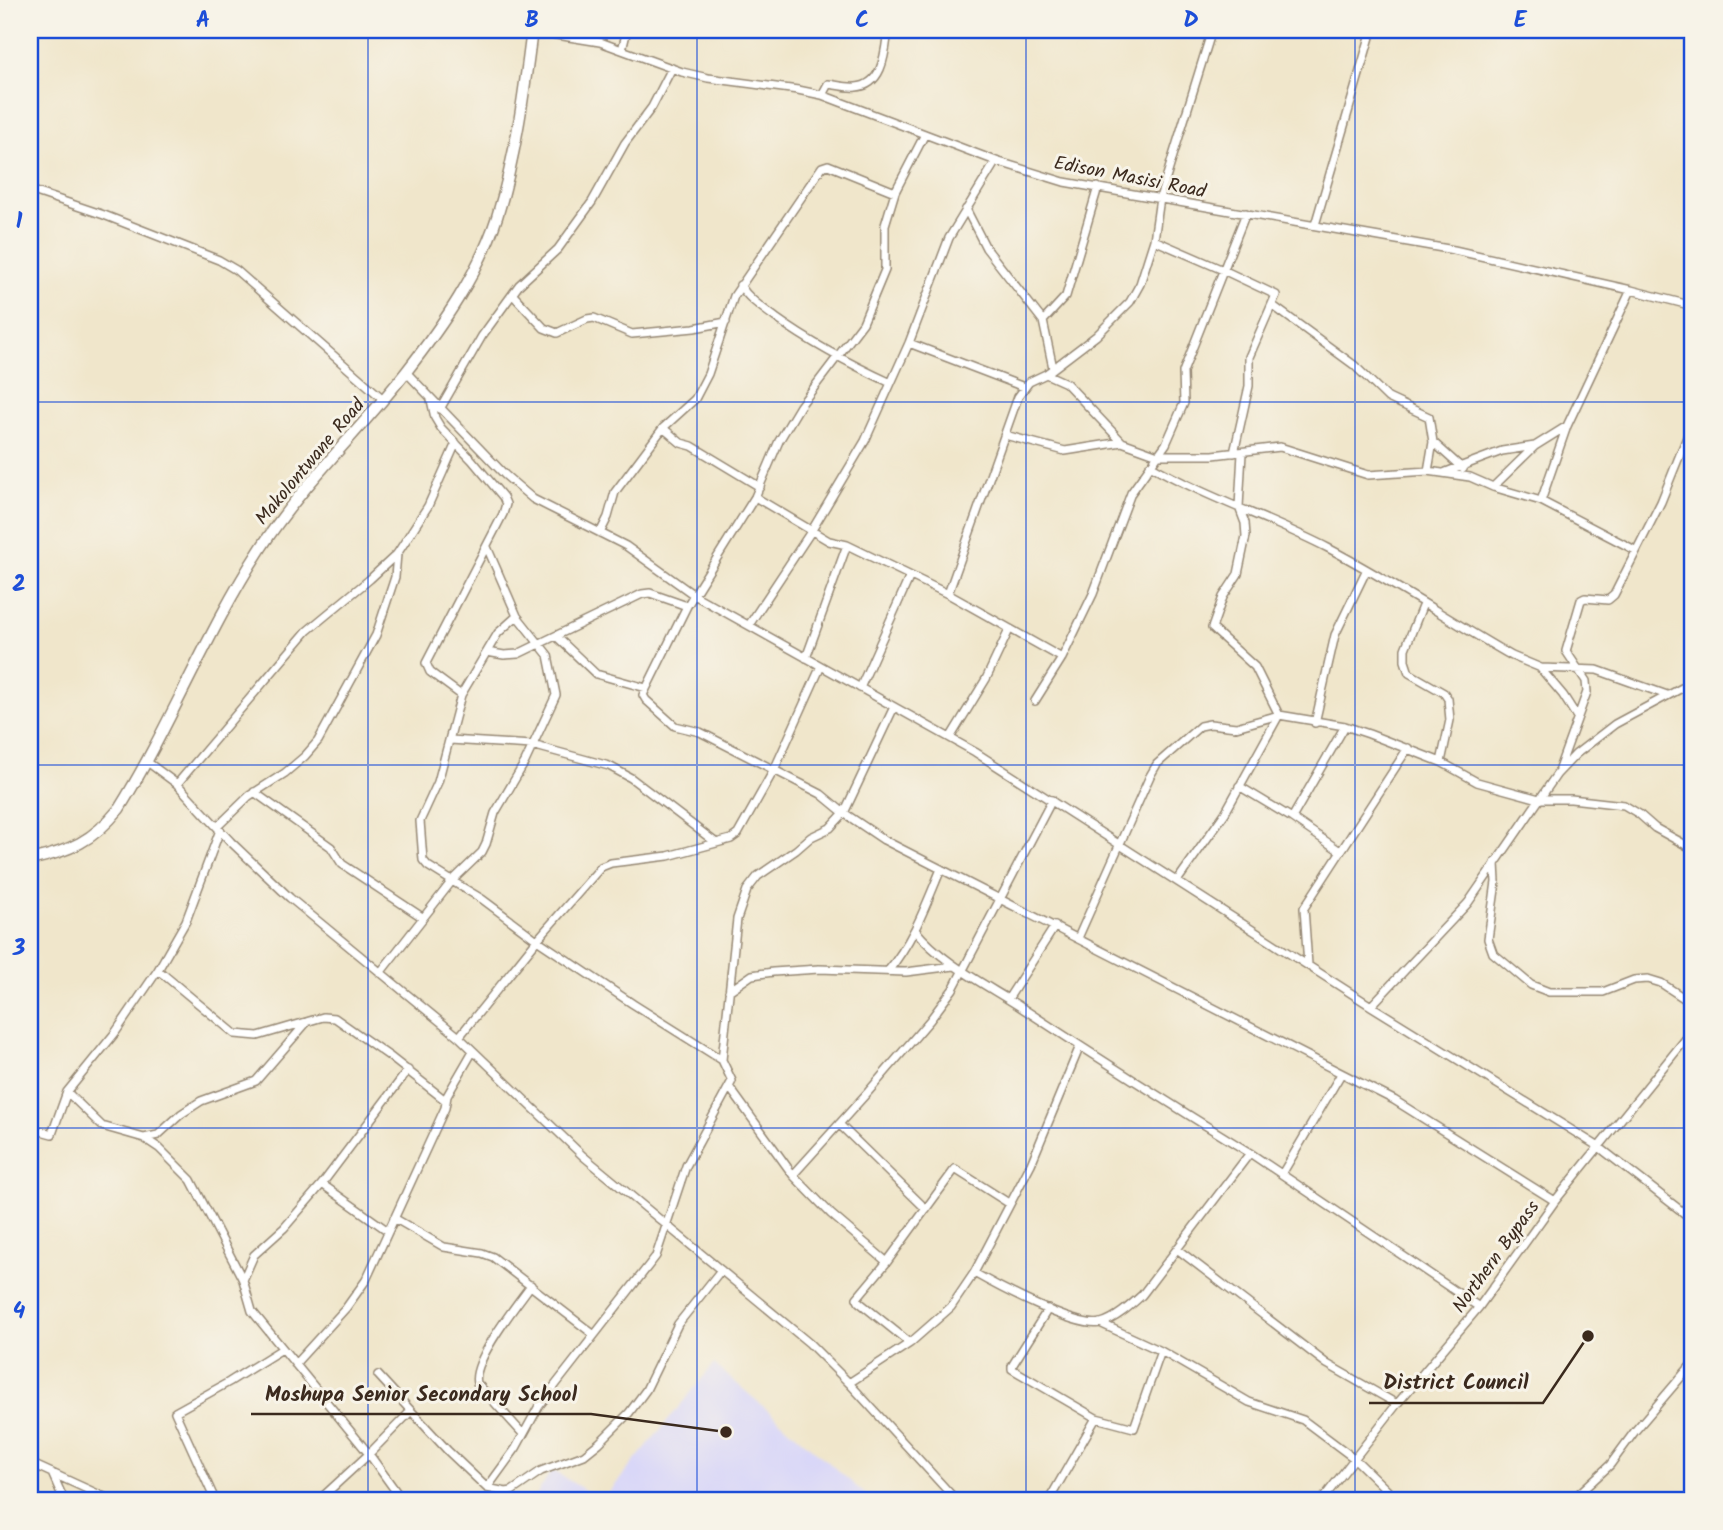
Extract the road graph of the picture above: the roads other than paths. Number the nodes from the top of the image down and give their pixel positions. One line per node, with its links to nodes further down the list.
1 (627, 30): 8 (street)
2 (888, 30): 10 (street)
3 (1212, 30): 16 (street)
4 (1372, 30): 19 (street)
5 (1676, 30): 7 (street)
6 (532, 31): 8 (street, Edison Masisi Road); 32 (main road, Makolontwane Road)
7 (1693, 33)
8 (622, 50): 9 (street, Edison Masisi Road)
9 (672, 68): 10 (street, Edison Masisi Road); 24 (street)
10 (822, 95): 11 (street, Edison Masisi Road)
11 (925, 134): 12 (street, Edison Masisi Road); 15 (street)
12 (996, 161): 13 (street, Edison Masisi Road); 17 (street)
13 (1098, 187): 16 (street, Edison Masisi Road); 27 (street)
14 (30, 190): 36 (street)
15 (895, 192): 22 (street); 30 (street)
16 (1160, 198): 18 (street, Edison Masisi Road); 20 (street)
17 (966, 209): 27 (street); 29 (street)
18 (1246, 214): 19 (street, Edison Masisi Road); 21 (street)
19 (1315, 225): 23 (street, Edison Masisi Road)
20 (1154, 240): 21 (street); 31 (street)
21 (1223, 270): 25 (street); 48 (street)
22 (740, 285): 28 (street); 30 (street)
23 (1631, 290): 26 (street, Edison Masisi Road); 40 (street)
24 (513, 295): 28 (street); 38 (street)
25 (1272, 305): 44 (street); 47 (street)
26 (1693, 306)
27 (1043, 321): 31 (street)
28 (726, 322): 41 (street)
29 (909, 343): 34 (street); 35 (street)
30 (836, 357): 34 (street); 54 (street)
31 (1053, 368): 33 (street)
32 (406, 372): 36 (main road, Makolontwane Road); 37 (street)
33 (1046, 374): 35 (street); 43 (street)
34 (891, 383): 59 (street)
35 (1024, 387): 42 (street)
36 (383, 399): 97 (main road, Makolontwane Road)
37 (431, 400): 38 (street); 45 (street)
38 (440, 409): 60 (street)
39 (1693, 422): 63 (street)
40 (1567, 426): 46 (street); 57 (street)
41 (663, 428): 54 (street); 60 (street)
42 (1005, 435): 43 (street); 67 (street)
43 (1122, 442): 48 (street)
44 (1433, 442): 50 (street); 51 (street)
45 (456, 443): 62 (street); 64 (street)
46 (1535, 446): 50 (street); 55 (street)
47 (1238, 453): 48 (street); 51 (street); 58 (street)
48 (1158, 455): 49 (street)
49 (1150, 465): 58 (street); 78 (street)
50 (1461, 467): 52 (street); 53 (street)
51 (1428, 471): 52 (street)
52 (1446, 472): 53 (street)
53 (1470, 477): 55 (street)
54 (760, 486): 56 (street)
55 (1493, 487): 57 (street)
56 (755, 497): 59 (street); 68 (street)
57 (1541, 501): 63 (street)
58 (1239, 507): 65 (street); 89 (street)
59 (812, 530): 61 (street); 72 (street)
60 (600, 533): 68 (street)
61 (847, 545): 66 (street); 77 (street)
62 (487, 547): 71 (street); 85 (street)
63 (1635, 550): 81 (street)
64 (397, 554): 101 (street); 103 (street)
65 (1366, 570): 69 (street); 91 (street)
66 (910, 576): 67 (street); 84 (street)
67 (948, 594): 73 (street)
68 (694, 595): 70 (street); 72 (street)
69 (1423, 604): 80 (street); 98 (street)
70 (687, 606): 74 (street); 83 (street)
71 (517, 616): 75 (street); 76 (street)
72 (749, 625): 77 (street)
73 (1009, 630): 78 (street); 93 (street)
74 (556, 636): 75 (street); 83 (street)
75 (540, 644): 76 (street); 95 (street)
76 (488, 652): 85 (street)
77 (806, 658): 79 (street)
78 (1062, 658): 87 (street)
79 (821, 666): 84 (street); 99 (street)
80 (1541, 668): 81 (street); 90 (street)
81 (1581, 670): 86 (street); 90 (street)
82 (1693, 682): 86 (street)
83 (646, 688): 99 (street)
84 (860, 688): 88 (street)
85 (461, 695): 94 (street)
86 (1667, 695): 100 (street)
87 (1035, 701)
88 (894, 707): 93 (street); 106 (street)
89 (1279, 715): 91 (street); 102 (street); 110 (street)
90 (1577, 717): 100 (street)
91 (1315, 723): 92 (street)
92 (1345, 726): 96 (street); 107 (street)
93 (950, 738): 105 (street)
94 (450, 740): 95 (street); 116 (street)
95 (532, 745): 109 (street); 116 (street)
96 (1408, 748): 98 (street); 112 (street)
97 (146, 761): 101 (street); 113 (main road, Makolontwane Road)
98 (1441, 762): 104 (street)
99 (774, 770): 106 (street); 109 (street)
100 (1557, 774): 104 (street)
101 (177, 784): 108 (street)
102 (1239, 786): 107 (street); 117 (street)
103 (254, 792): 108 (street); 119 (street)
104 (1539, 799): 111 (street); 114 (street)
105 (1052, 800): 110 (street); 118 (street)
106 (844, 813): 115 (street); 130 (street)
107 (1292, 818): 112 (street)
108 (218, 829): 126 (street); 129 (street)
109 (715, 842): 123 (street)
110 (1120, 844): 117 (street); 122 (street)
111 (1693, 849)
112 (1340, 852): 124 (street)
113 (30, 860)
114 (1495, 862): 132 (street); 133 (street)
115 (941, 869): 118 (street); 121 (street)
116 (452, 881): 119 (street); 123 (street)
117 (1177, 881): 124 (street)
118 (1001, 899): 120 (street); 127 (street)
119 (422, 917): 129 (street)
120 (1055, 926): 122 (street); 131 (street)
121 (915, 930): 125 (street); 128 (street)
122 (1078, 938): 141 (street)
123 (537, 940): 136 (street); 139 (street)
124 (1308, 965): 133 (street)
125 (954, 966): 127 (street); 128 (street)
126 (158, 970): 134 (street); 143 (street)
127 (964, 970): 131 (street); 145 (street)
128 (888, 971): 130 (street)
129 (380, 973): 136 (street)
130 (729, 991): 139 (street)
131 (1008, 999): 137 (street)
132 (1693, 1004)
133 (1371, 1006): 148 (street)
134 (307, 1022): 140 (street); 147 (street)
135 (1693, 1030): 148 (street, Northern Bypass)
136 (459, 1037): 138 (street)
137 (1080, 1046): 149 (street); 154 (street)
138 (473, 1051): 144 (street); 158 (street)
139 (722, 1060): 142 (street)
140 (408, 1070): 144 (street); 152 (street)
141 (1341, 1073): 150 (street); 153 (street)
142 (730, 1088): 151 (street); 158 (street)
143 (66, 1092): 146 (street); 147 (street)
144 (445, 1100): 156 (street)
145 (839, 1124): 151 (street); 155 (street)
146 (30, 1128)
147 (144, 1138): 164 (street)
148 (1598, 1147): 153 (street, Northern Bypass); 157 (street)
149 (1250, 1153): 150 (street); 160 (street)
150 (1282, 1174): 166 (street)
151 (793, 1175): 161 (street)
152 (323, 1184): 159 (street); 164 (street)
153 (1555, 1201): 166 (street, Northern Bypass)
154 (1010, 1204): 155 (street); 163 (street)
155 (926, 1209): 161 (street)
156 (394, 1218): 159 (street); 165 (street)
157 (1693, 1220)
158 (665, 1224): 162 (street); 169 (street)
159 (388, 1231): 174 (street)
160 (1177, 1249): 168 (street); 177 (street)
161 (887, 1262): 170 (street)
162 (721, 1270): 176 (street); 185 (street)
163 (974, 1273): 167 (street); 170 (street)
164 (243, 1280): 171 (street)
165 (531, 1285): 169 (street); 180 (street)
166 (1479, 1307): 177 (street, Northern Bypass)
167 (1048, 1309): 168 (street); 179 (street)
168 (1100, 1323): 172 (street)
169 (593, 1334): 180 (street)
170 (910, 1343): 176 (street)
171 (282, 1349): 174 (street); 188 (street)
172 (1161, 1351): 179 (street); 182 (street)
173 (1693, 1363): 195 (street)
174 (295, 1364): 181 (street)
175 (378, 1375): 178 (street)
176 (849, 1383): 191 (street)
177 (1397, 1404): 182 (street, Northern Bypass)
178 (411, 1411): 181 (street); 185 (street)
179 (1096, 1418): 192 (street)
180 (523, 1434): 185 (street)
181 (369, 1454): 189 (street); 190 (street)
182 (1355, 1459): 193 (street, Northern Bypass); 194 (street)
183 (30, 1463): 184 (street)
184 (52, 1473): 186 (street); 187 (street)
185 (487, 1488)
186 (64, 1500)
187 (111, 1500)
188 (215, 1500)
189 (319, 1500)
190 (402, 1500)
191 (956, 1500)
192 (1049, 1500)
193 (1322, 1500)
194 (1397, 1500)
195 (1572, 1500)

